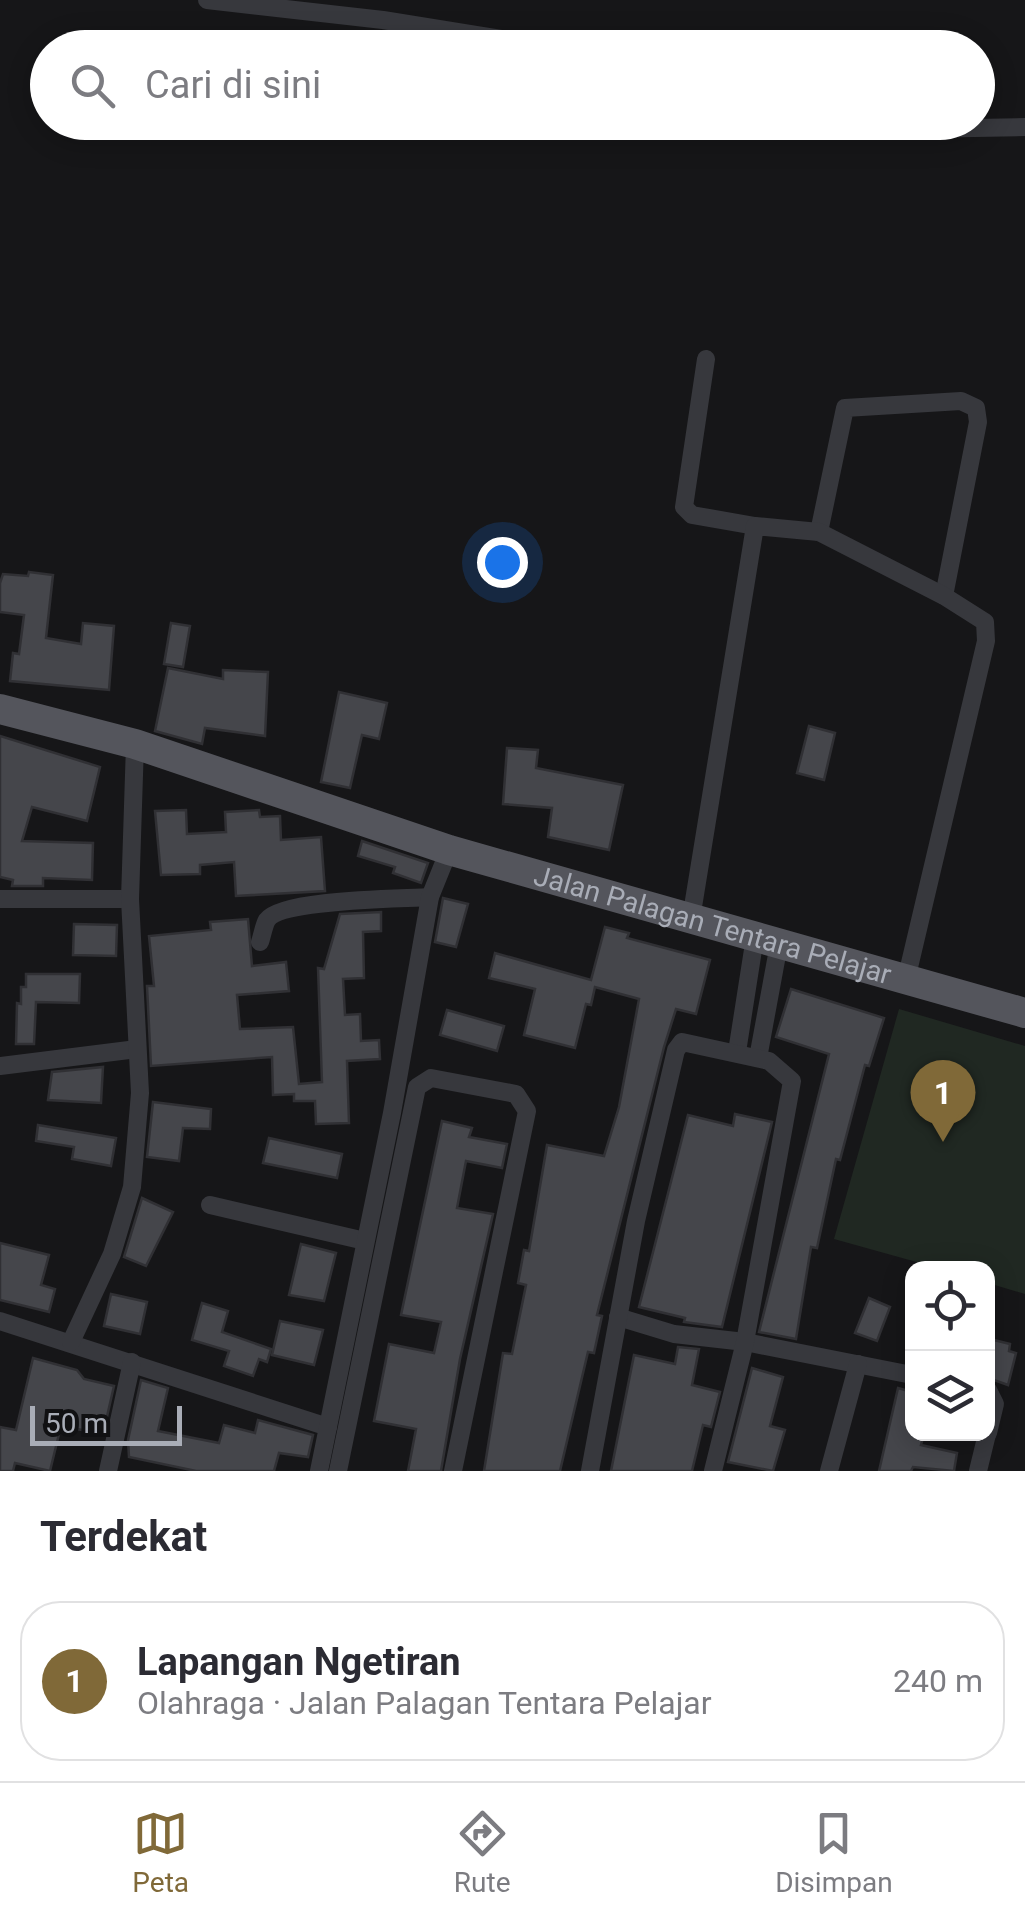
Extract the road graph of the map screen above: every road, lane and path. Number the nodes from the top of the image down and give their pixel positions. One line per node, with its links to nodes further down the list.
1 (207, 0): 2 (street)
2 (446, 30)
3 (1025, 126): 4 (street)
4 (995, 127)
5 (706, 358): 6 (street)
6 (755, 526): 7 (street); 15 (street)
7 (819, 532): 8 (street); 8 (street)
8 (944, 596): 18 (street)
9 (0, 708): 10 (main road, Jalan Palagan Tentara Pelajar)
10 (134, 744): 11 (main road, Jalan Palagan Tentara Pelajar); 14 (street)
11 (449, 850): 12 (street); 15 (main road, Jalan Palagan Tentara Pelajar)
12 (430, 897): 17 (street); 24 (street)
13 (1, 899): 14 (street)
14 (130, 899): 20 (street)
15 (692, 919): 16 (main road, Jalan Palagan Tentara Pelajar)
16 (767, 941): 18 (main road, Jalan Palagan Tentara Pelajar); 21 (street); 22 (street)
17 (260, 942)
18 (906, 980): 19 (main road, Jalan Palagan Tentara Pelajar)
19 (1025, 1014)
20 (137, 1049): 23 (street); 30 (street)
21 (737, 1052): 22 (street); 28 (street)
22 (758, 1058): 31 (street)
23 (0, 1066)
24 (373, 1202): 26 (street); 27 (street)
25 (210, 1205): 27 (street)
26 (392, 1206): 39 (street); 40 (street)
27 (364, 1241): 35 (street)
28 (618, 1317): 31 (street); 41 (street)
29 (0, 1321): 30 (street)
30 (71, 1342): 32 (street)
31 (744, 1342): 33 (street); 42 (street)
32 (132, 1362): 35 (street); 37 (street)
33 (858, 1364): 34 (street); 43 (street)
34 (905, 1374)
35 (328, 1427): 38 (street)
36 (986, 1441): 44 (street)
37 (108, 1471)
38 (319, 1471)
39 (338, 1471)
40 (453, 1471)
41 (590, 1471)
42 (713, 1471)
43 (829, 1471)
44 (978, 1471)

